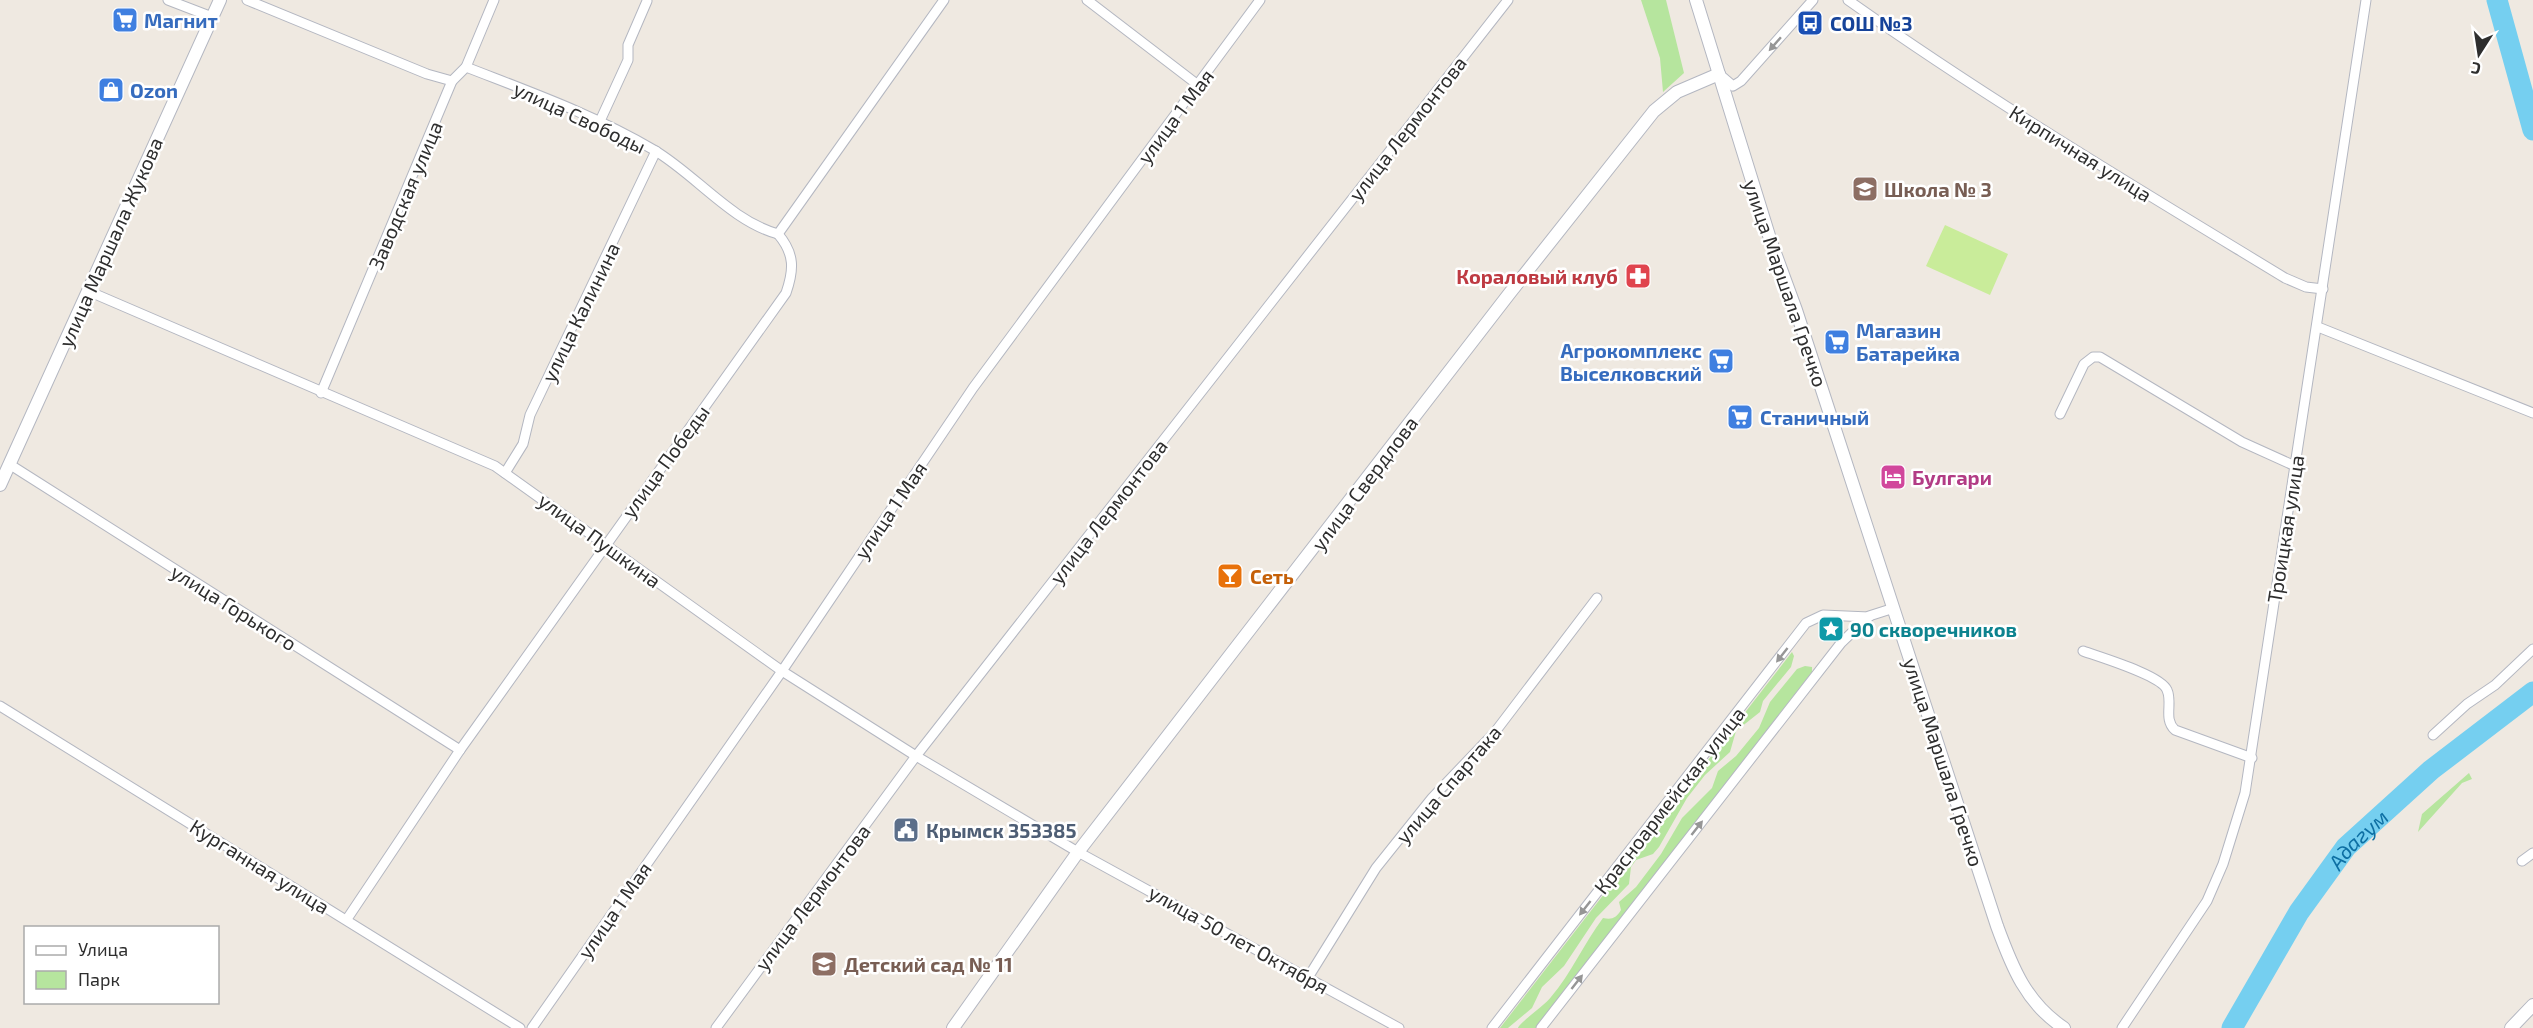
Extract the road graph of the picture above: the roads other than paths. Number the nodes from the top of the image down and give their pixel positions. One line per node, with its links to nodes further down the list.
1 (168, 0): 14 (street)
2 (220, 0): 14 (main road, улица Маршала Жукова)
3 (247, 0): 17 (street)
4 (494, 0): 15 (street, Заводская улица)
5 (944, 0): 21 (street)
6 (1087, 0): 18 (street)
7 (1260, 0): 18 (street, улица 1 Мая)
8 (1508, 0): 42 (street, улица Лермонтова)
9 (1696, 0): 16 (main road, улица Маршала Гречко)
10 (1813, 0): 16 (street, one-way to 16)
11 (1848, 0): 22 (street, Кирпичная улица)
12 (2366, 0): 22 (street, Троицкая улица)
13 (647, 1): 19 (street)
14 (212, 16): 23 (main road, улица Маршала Жукова)
15 (466, 67): 17 (street, Заводская улица); 19 (street, улица Свободы)
16 (1719, 74): 34 (main road, улица Маршала Гречко); 44 (main road, улица Свердлова)
17 (452, 81): 25 (street, Заводская улица)
18 (1198, 85): 38 (street, улица 1 Мая)
19 (600, 121): 20 (street, улица Свободы)
20 (656, 151): 21 (street, улица Свободы); 30 (street, улица Калинина)
21 (778, 234): 32 (street, улица Победы)
22 (2323, 290): 24 (street, Троицкая улица)
23 (88, 291): 25 (street, улица Пушкина); 28 (main road, улица Маршала Жукова)
24 (2318, 327): 26 (street); 29 (street, Троицкая улица)
25 (321, 393): 30 (street, улица Пушкина)
26 (2533, 413)
27 (2060, 414): 29 (street)
28 (9, 464): 31 (main road, улица Маршала Жукова); 41 (street, улица Горького)
29 (2295, 466): 43 (street, Троицкая улица)
30 (505, 473): 32 (street, улица Пушкина)
31 (0, 485)
32 (606, 544): 38 (street, улица Пушкина); 41 (street, улица Победы)
33 (1597, 598): 48 (street, улица Спартака)
34 (1894, 608): 35 (street, Красноармейская улица); 57 (main road, улица Маршала Гречко)
35 (1869, 617): 55 (street, Красноармейская улица, one-way to 55); 56 (street, Красноармейская улица, one-way to 35)
36 (2533, 650): 40 (street)
37 (2083, 651): 43 (street)
38 (782, 671): 42 (street, улица Пушкина); 51 (street, улица 1 Мая)
39 (0, 706): 47 (street, Курганная улица)
40 (2433, 735)
41 (460, 750): 47 (street, улица Победы)
42 (916, 756): 44 (street, улица Пушкина); 52 (street, улица Лермонтова)
43 (2252, 758): 58 (street, Троицкая улица)
44 (1078, 852): 48 (street, улица 50 лет Октября); 53 (main road, улица Свердлова)
45 (2533, 853): 46 (street)
46 (2522, 861)
47 (346, 919): 50 (street, Курганная улица)
48 (1309, 976): 54 (street, улица 50 лет Октября)
49 (2533, 1005): 59 (main road)
50 (520, 1028)
51 (532, 1028)
52 (716, 1028)
53 (953, 1028)
54 (1399, 1028)
55 (1492, 1028)
56 (1541, 1028)
57 (2064, 1028)
58 (2122, 1028)
59 (2511, 1028)

